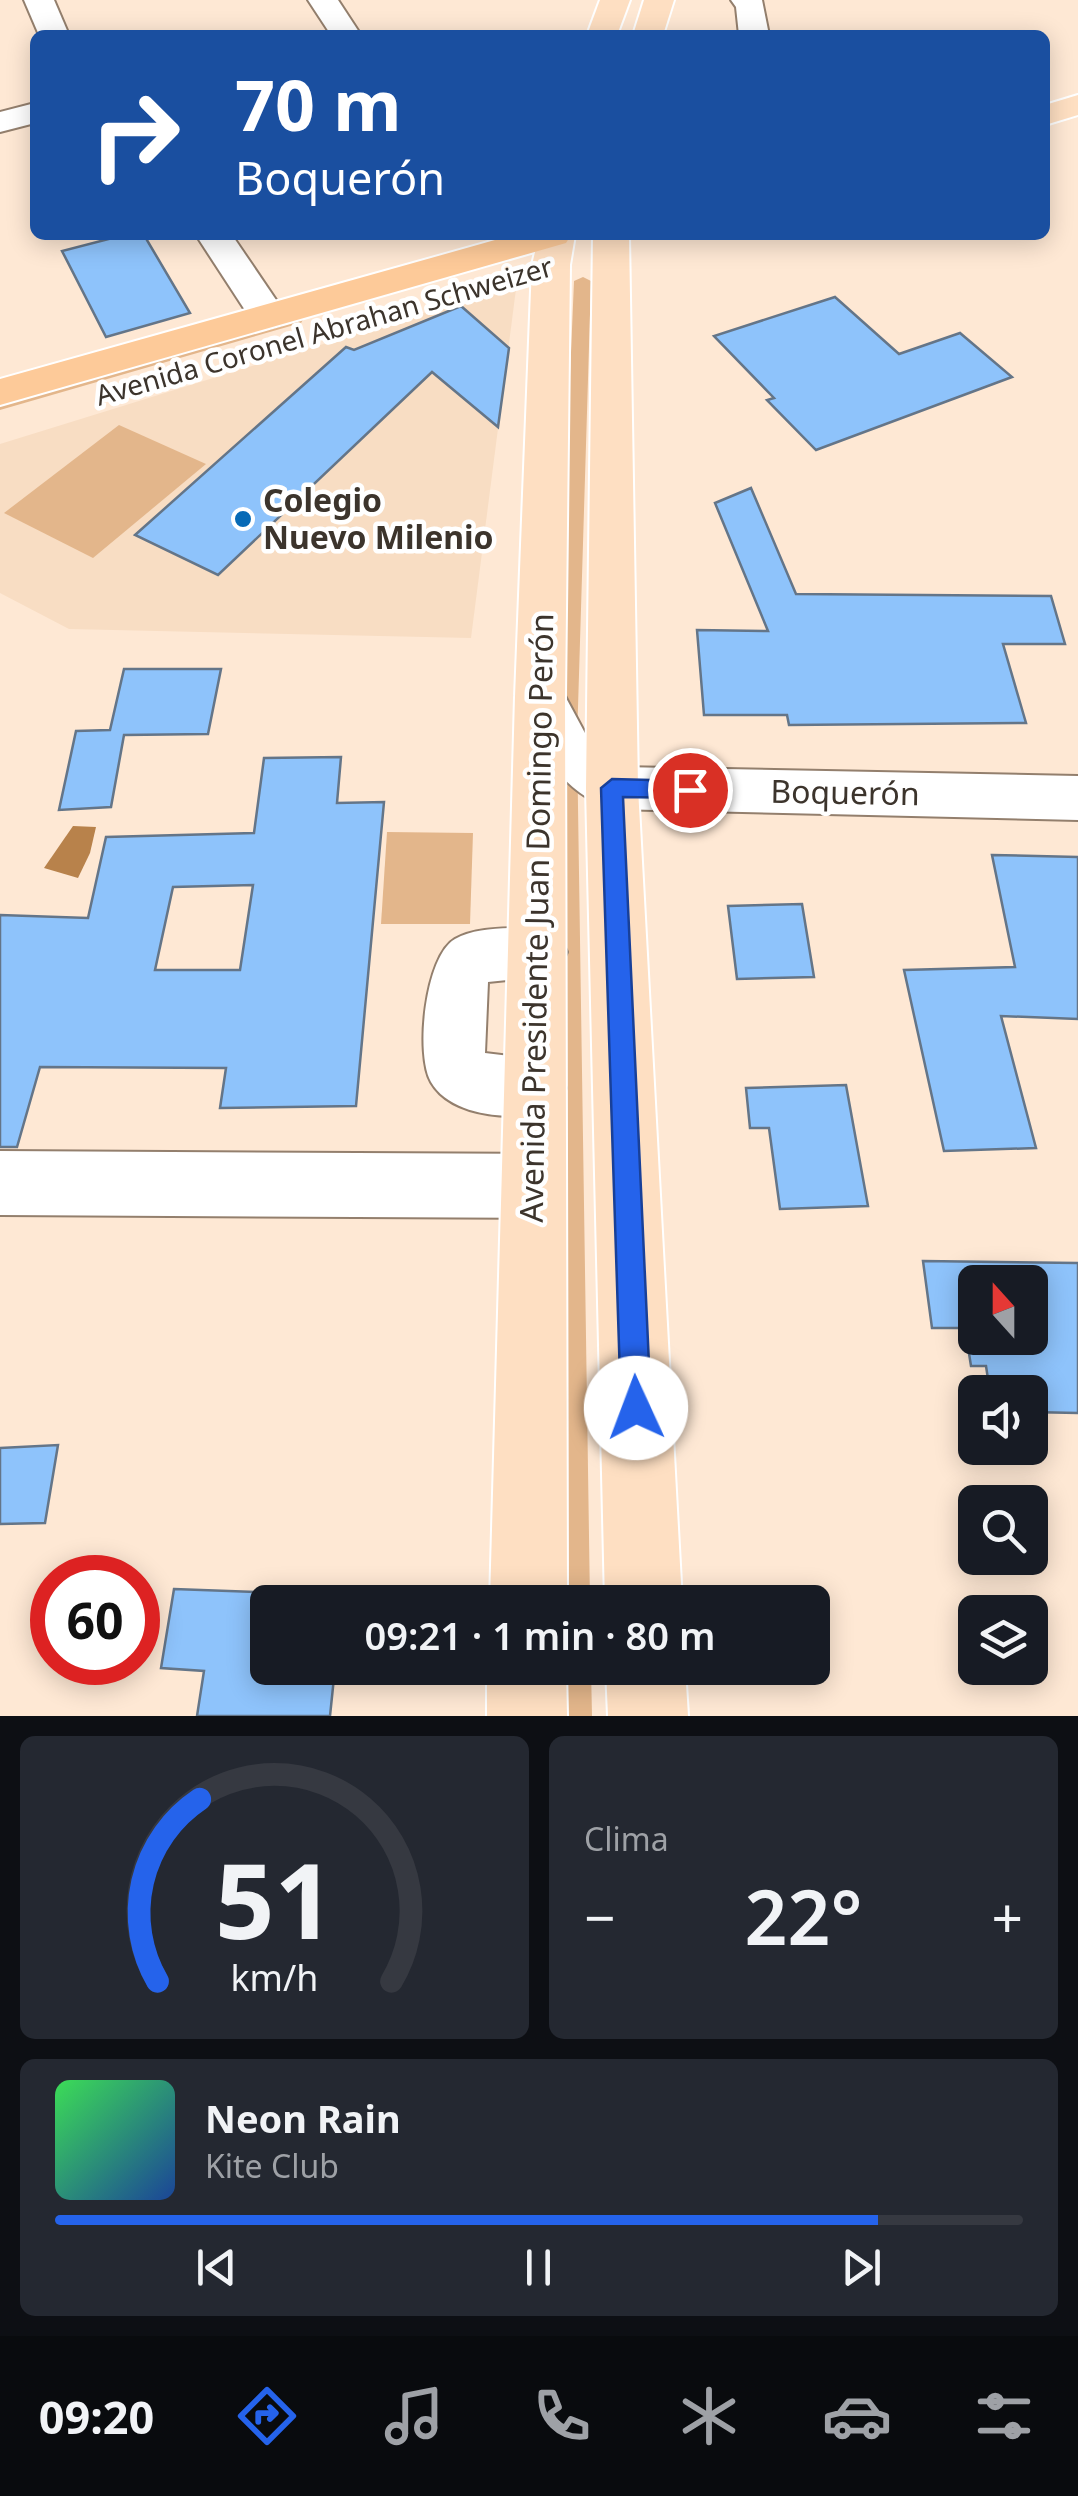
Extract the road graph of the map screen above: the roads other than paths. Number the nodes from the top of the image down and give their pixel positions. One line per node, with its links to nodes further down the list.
1 (39, 0): 6 (street)
2 (323, 0): 7 (street)
3 (615, 0): 8 (main road)
4 (659, 0): 9 (main road)
5 (746, 0): 10 (street)
6 (52, 30)
7 (343, 30)
8 (604, 30)
9 (650, 30)
10 (754, 30)
11 (1078, 77): 12 (main road)
12 (1050, 85)
13 (30, 95): 14 (street)
14 (0, 102)
15 (1078, 104): 16 (main road)
16 (1050, 113)
17 (30, 114): 18 (street)
18 (0, 122)
19 (217, 240): 21 (street)
20 (588, 242): 21 (highway, Avenida Coronel Abrahan Schweizer); 23 (highway, Avenida Coronel Abrahan Schweizer); 24 (main road, Avenida Presidente Juan Domingo Perón); 25 (main road)
21 (268, 316): 22 (highway, Avenida Coronel Abrahan Schweizer)
22 (0, 392)
23 (0, 425)
24 (540, 698): 25 (street); 27 (main road, Avenida Presidente Juan Domingo Perón)
25 (612, 788): 26 (street, Boquerón); 32 (main road)
26 (1078, 798)
27 (538, 952): 28 (main road, Avenida Presidente Juan Domingo Perón); 28 (street)
28 (535, 1088): 30 (main road, Avenida Presidente Juan Domingo Perón)
29 (0, 1182): 30 (street)
30 (533, 1186): 31 (main road, Avenida Presidente Juan Domingo Perón)
31 (528, 1585)
32 (643, 1585)
33 (527, 1685): 35 (main road)
34 (647, 1685): 36 (main road)
35 (526, 1716)
36 (648, 1716)

